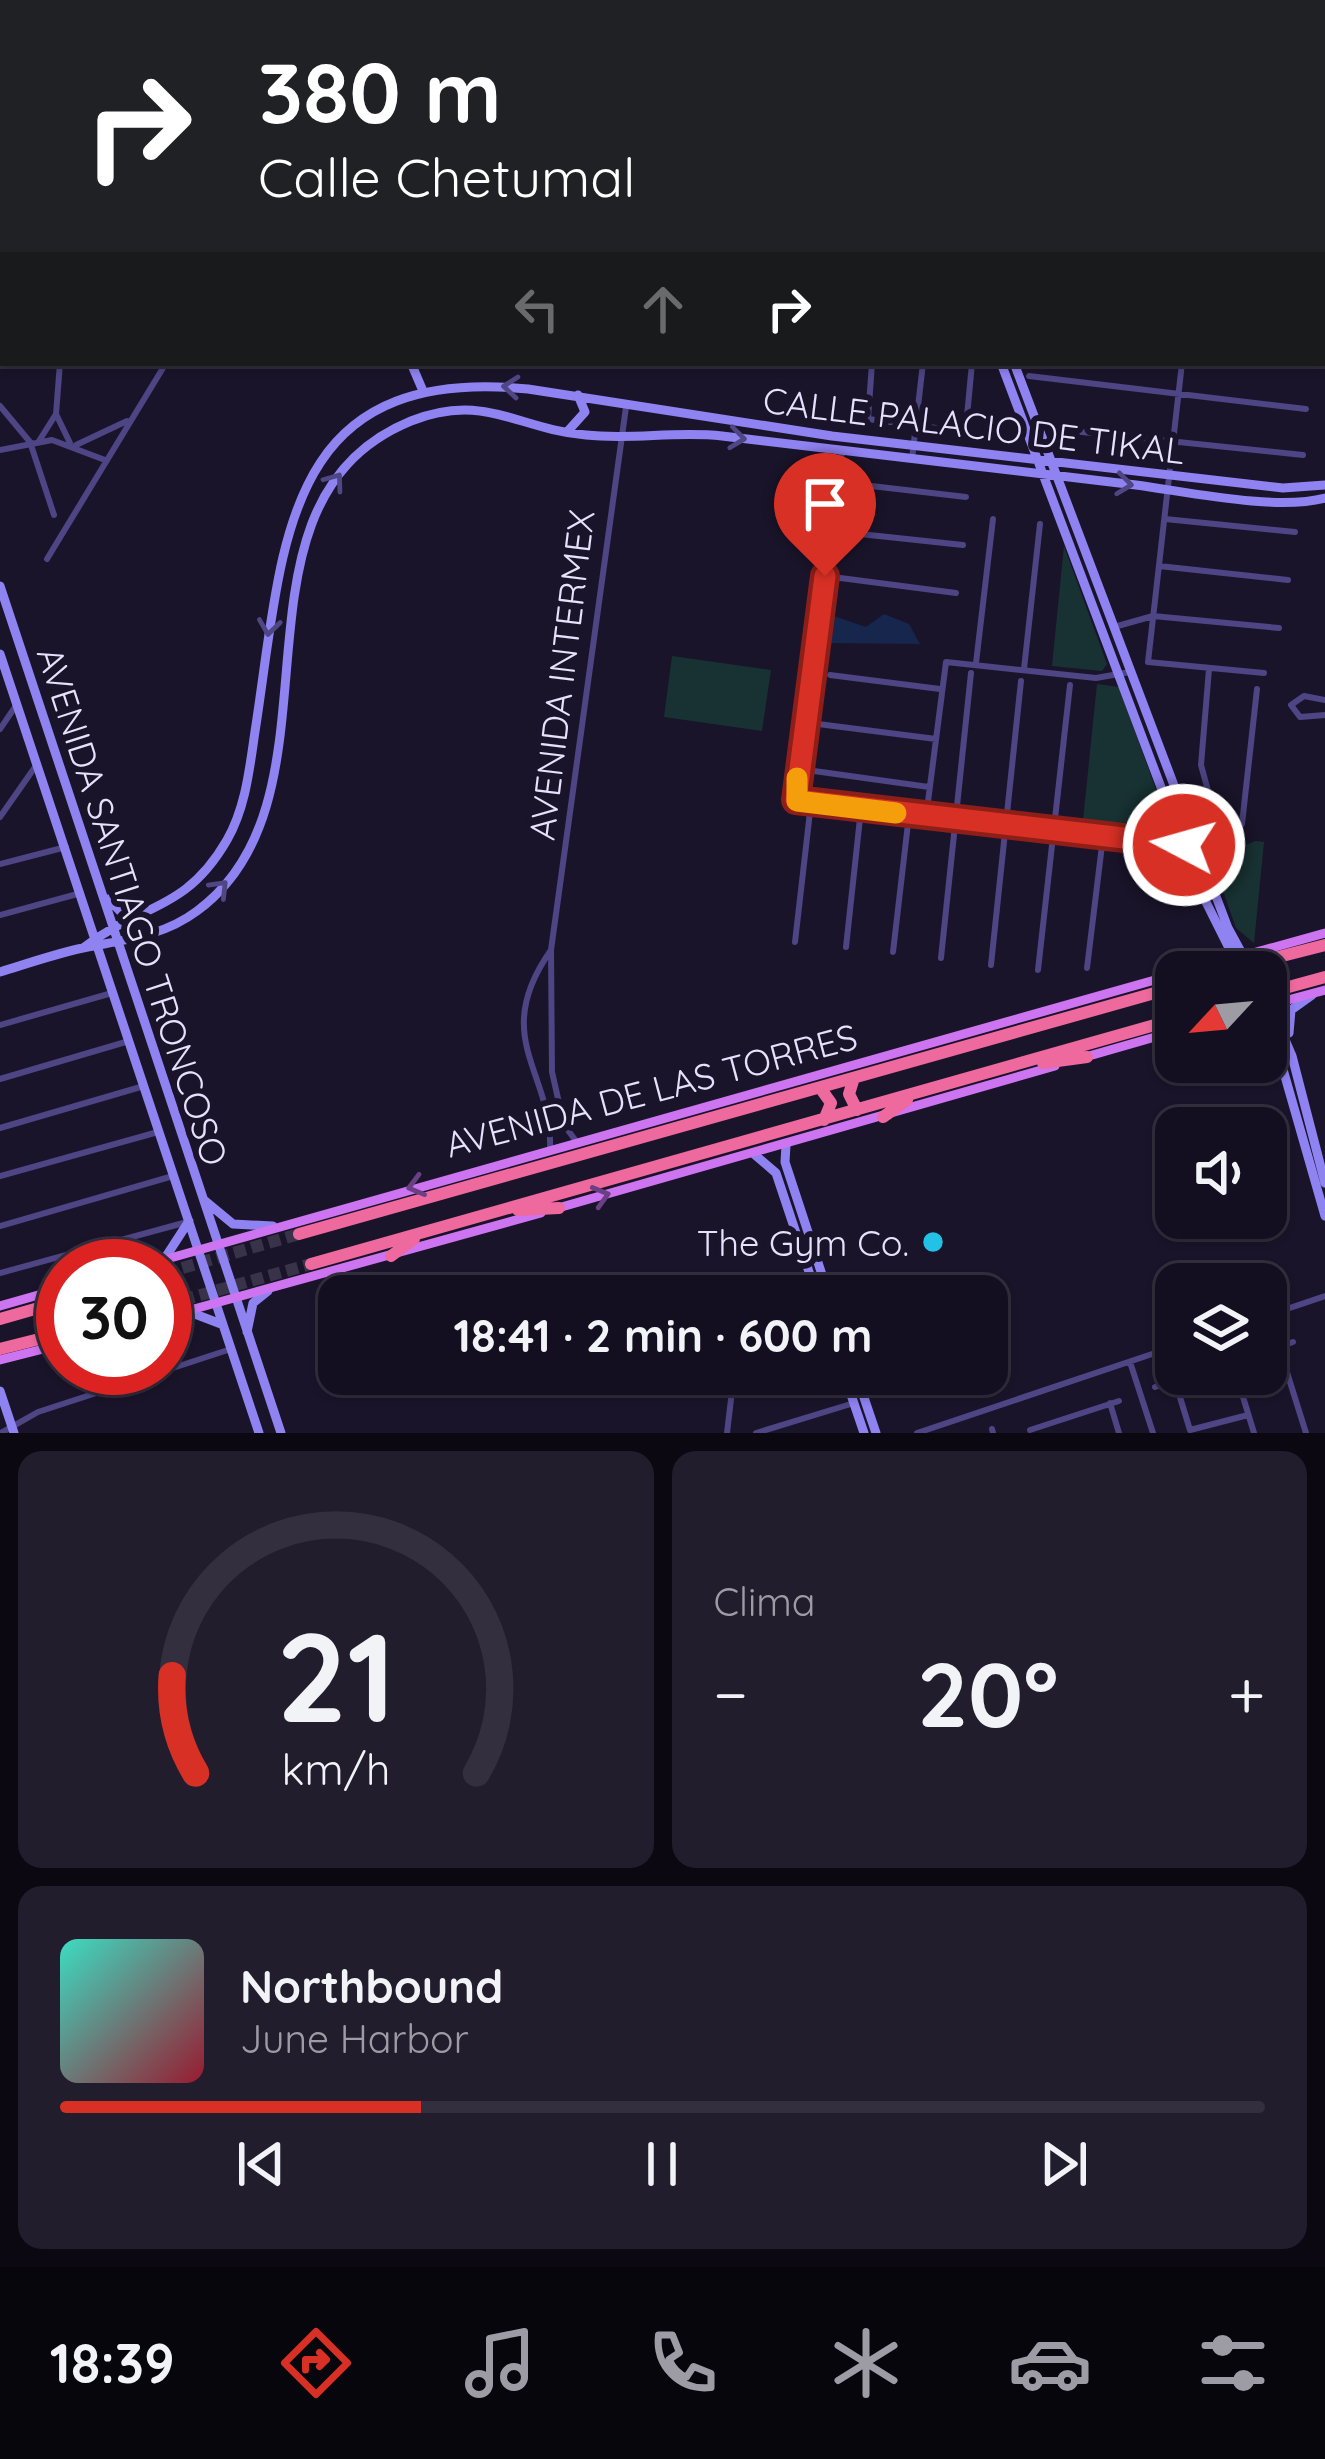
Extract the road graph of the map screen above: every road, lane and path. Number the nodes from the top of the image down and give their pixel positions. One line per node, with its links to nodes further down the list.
1 (60, 366): 17 (street)
2 (164, 366): 18 (street)
3 (412, 366): 11 (street)
4 (872, 366): 19 (street)
5 (922, 366): 19 (street)
6 (972, 366): 19 (street)
7 (1002, 366): 33 (street)
8 (1015, 366): 34 (street)
9 (1182, 366): 12 (street)
10 (1029, 376): 12 (street)
11 (423, 391): 13 (street, CALLE PALACIO DE TIKAL, one-way to 11); 53 (street, CALLE PALACIO DE TIKAL)
12 (1178, 392): 16 (street); 25 (street)
13 (578, 395): 15 (street, CALLE PALACIO DE TIKAL); 21 (street)
14 (0, 406): 24 (street)
15 (626, 407): 22 (street, AVENIDA INTERMEX); 27 (street, CALLE PALACIO DE TIKAL)
16 (1306, 409)
17 (56, 414): 23 (street); 26 (street)
18 (130, 420): 26 (street); 32 (street)
19 (916, 428): 27 (street)
20 (1053, 429): 25 (street)
21 (567, 432): 22 (street, CALLE PALACIO DE TIKAL); 55 (street, CALLE PALACIO DE TIKAL, one-way to 21)
22 (620, 436): 29 (street, CALLE PALACIO DE TIKAL, one-way to 29); 109 (street, AVENIDA INTERMEX)
23 (39, 441): 24 (street); 26 (street)
24 (29, 442): 28 (street); 45 (street)
25 (1173, 442): 30 (street); 36 (street)
26 (73, 444): 32 (street)
27 (914, 447): 31 (street); 33 (street, CALLE PALACIO DE TIKAL)
28 (0, 450)
29 (842, 451): 31 (street, CALLE PALACIO DE TIKAL); 38 (street)
30 (1303, 455)
31 (912, 459): 35 (street, CALLE PALACIO DE TIKAL)
32 (105, 460): 52 (street)
33 (1037, 460): 34 (street, CALLE PALACIO DE TIKAL); 35 (street)
34 (1052, 462): 36 (street, CALLE PALACIO DE TIKAL); 37 (street)
35 (1042, 473): 37 (street, CALLE PALACIO DE TIKAL); 68 (street)
36 (1169, 475): 40 (street, CALLE PALACIO DE TIKAL); 41 (street)
37 (1058, 476): 41 (street, CALLE PALACIO DE TIKAL, one-way to 41); 61 (street)
38 (837, 482): 42 (street); 49 (street)
39 (1325, 484): 40 (street, CALLE PALACIO DE TIKAL)
40 (1308, 488): 44 (street)
41 (1167, 489): 44 (street, CALLE PALACIO DE TIKAL); 47 (street)
42 (966, 497)
43 (1325, 498): 44 (street, CALLE PALACIO DE TIKAL)
44 (1307, 502)
45 (54, 515)
46 (993, 519): 64 (street)
47 (1165, 519): 50 (street); 54 (street)
48 (1040, 524): 65 (street)
49 (832, 531): 51 (street); 56 (street)
50 (1295, 532)
51 (963, 545)
52 (47, 559)
53 (279, 562): 55 (street); 100 (street, CALLE PALACIO DE TIKAL, one-way to 100)
54 (1159, 566): 57 (street); 60 (street)
55 (301, 567): 103 (street, CALLE PALACIO DE TIKAL, one-way to 55)
56 (825, 576): 59 (street); 85 (street)
57 (1288, 580)
58 (0, 586): 97 (street, AVENIDA SANTIAGO TRONCOSO)
59 (956, 592)
60 (1153, 616): 61 (street); 62 (street); 66 (street)
61 (1114, 626): 68 (street)
62 (1279, 628)
63 (0, 654): 76 (street, AVENIDA SANTIAGO TRONCOSO)
64 (976, 663): 65 (street); 73 (street)
65 (1024, 669): 68 (street)
66 (1209, 669): 69 (street); 84 (street)
67 (971, 674): 90 (street)
68 (1125, 674): 94 (street)
69 (1264, 674)
70 (830, 676): 73 (street)
71 (1022, 681): 91 (street)
72 (1070, 685): 92 (street)
73 (941, 689): 80 (street)
74 (1257, 689): 94 (street)
75 (1325, 700): 77 (street)
76 (17, 704): 79 (street); 81 (street, AVENIDA SANTIAGO TRONCOSO)
77 (1325, 715)
78 (818, 724): 80 (street)
79 (0, 729)
80 (936, 739): 83 (street)
81 (37, 764): 88 (street); 95 (street, AVENIDA SANTIAGO TRONCOSO)
82 (814, 772): 83 (street)
83 (930, 787): 89 (street)
84 (1210, 798)
85 (811, 803): 86 (street); 104 (street)
86 (861, 809): 87 (street); 108 (street)
87 (909, 815): 89 (street); 112 (street)
88 (0, 817)
89 (926, 817): 90 (street)
90 (957, 820): 91 (street); 114 (street)
91 (1006, 825): 92 (street); 115 (street)
92 (1055, 831): 93 (street); 118 (street)
93 (1103, 837): 94 (street); 117 (street)
94 (1190, 845): 110 (street)
95 (66, 847): 96 (street); 98 (street, AVENIDA SANTIAGO TRONCOSO)
96 (0, 864)
97 (103, 892): 100 (street); 101 (street, AVENIDA SANTIAGO TRONCOSO)
98 (81, 893): 99 (street); 106 (street, AVENIDA SANTIAGO TRONCOSO)
99 (0, 915)
100 (147, 915): 101 (street, CALLE PALACIO DE TIKAL); 103 (street)
101 (115, 930): 105 (street, AVENIDA SANTIAGO TRONCOSO); 106 (street, CALLE PALACIO DE TIKAL)
102 (1325, 933): 111 (main road)
103 (152, 934): 105 (street, CALLE PALACIO DE TIKAL); 116 (street)
104 (795, 942)
105 (119, 943): 106 (street, CALLE PALACIO DE TIKAL); 116 (street, AVENIDA SANTIAGO TRONCOSO)
106 (97, 944): 119 (street); 124 (street, AVENIDA SANTIAGO TRONCOSO)
107 (1325, 945): 113 (highway)
108 (845, 947)
109 (551, 950): 152 (street, AVENIDA INTERMEX); 154 (street, AVENIDA INTERMEX)
110 (1234, 951)
111 (1259, 951)
112 (892, 952)
113 (1287, 957)
114 (941, 958)
115 (991, 965)
116 (127, 966): 133 (street, AVENIDA SANTIAGO TRONCOSO)
117 (1087, 968)
118 (1038, 970)
119 (0, 972)
120 (1325, 976): 125 (highway)
121 (1155, 981): 127 (main road, AVENIDA DE LAS TORRES)
122 (1321, 991): 126 (main road); 134 (street)
123 (1155, 992): 127 (highway, AVENIDA DE LAS TORRES)
124 (112, 993): 128 (street); 131 (street, AVENIDA SANTIAGO TRONCOSO)
125 (1287, 993)
126 (1287, 998)
127 (1022, 1024): 139 (highway, AVENIDA DE LAS TORRES); 143 (main road, AVENIDA DE LAS TORRES)
128 (0, 1025)
129 (1155, 1025): 137 (highway, AVENIDA DE LAS TORRES)
130 (1155, 1037): 135 (main road)
131 (129, 1041): 133 (street); 138 (street); 140 (street, AVENIDA SANTIAGO TRONCOSO)
132 (1287, 1044): 134 (street)
133 (152, 1045): 151 (street, AVENIDA SANTIAGO TRONCOSO)
134 (1292, 1056): 160 (street)
135 (1087, 1057): 137 (highway); 147 (main road)
136 (1287, 1064): 160 (street)
137 (1006, 1068): 142 (highway, AVENIDA DE LAS TORRES)
138 (0, 1079)
139 (853, 1081): 141 (highway, AVENIDA DE LAS TORRES); 146 (highway)
140 (144, 1086): 144 (street, AVENIDA SANTIAGO TRONCOSO); 149 (street)
141 (821, 1089): 145 (highway, AVENIDA DE LAS TORRES); 148 (highway)
142 (914, 1095): 146 (highway, AVENIDA DE LAS TORRES); 147 (highway)
143 (718, 1102): 145 (highway); 152 (main road, AVENIDA DE LAS TORRES)
144 (151, 1104): 150 (street, AVENIDA SANTIAGO TRONCOSO); 151 (street)
145 (748, 1107): 169 (highway, AVENIDA DE LAS TORRES)
146 (857, 1110): 148 (highway, AVENIDA DE LAS TORRES)
147 (883, 1117): 153 (main road)
148 (824, 1120): 163 (highway, AVENIDA DE LAS TORRES)
149 (0, 1128)
150 (159, 1131): 158 (street); 159 (street, AVENIDA SANTIAGO TRONCOSO)
151 (182, 1133): 161 (street, AVENIDA SANTIAGO TRONCOSO)
152 (576, 1141): 154 (main road, AVENIDA DE LAS TORRES)
153 (786, 1145): 155 (main road); 156 (street)
154 (550, 1148): 167 (main road, AVENIDA DE LAS TORRES, one-way to 167)
155 (754, 1154): 157 (street); 162 (main road, one-way to 155)
156 (785, 1162): 157 (street); 178 (street)
157 (772, 1165): 177 (street)
158 (0, 1176)
159 (173, 1176): 165 (street, AVENIDA SANTIAGO TRONCOSO); 166 (street)
160 (1322, 1186): 164 (street)
161 (199, 1193): 167 (street); 171 (street, AVENIDA SANTIAGO TRONCOSO)
162 (559, 1208): 163 (highway); 174 (main road)
163 (493, 1212): 168 (highway, AVENIDA DE LAS TORRES)
164 (1325, 1216)
165 (189, 1221): 170 (street); 172 (street, AVENIDA SANTIAGO TRONCOSO); 176 (street)
166 (0, 1226)
167 (273, 1226): 171 (main road, AVENIDA DE LAS TORRES)
168 (425, 1231): 174 (highway); 175 (highway, AVENIDA DE LAS TORRES)
169 (299, 1234)
170 (177, 1239)
171 (215, 1243): 172 (main road, AVENIDA DE LAS TORRES); 182 (street, AVENIDA SANTIAGO TRONCOSO)
172 (197, 1248): 173 (main road, AVENIDA DE LAS TORRES); 183 (street, AVENIDA SANTIAGO TRONCOSO)
173 (192, 1250)
174 (391, 1256): 179 (main road)
175 (311, 1264)
176 (0, 1273)
177 (810, 1275)
178 (823, 1275)
179 (270, 1289): 182 (main road); 191 (street)
180 (36, 1296): 184 (main road)
181 (1325, 1296): 186 (street)
182 (235, 1300): 183 (main road); 191 (street)
183 (216, 1304): 187 (main road); 190 (street)
184 (0, 1306)
185 (36, 1309): 189 (highway)
186 (1287, 1309)
187 (192, 1311)
188 (192, 1314): 190 (street)
189 (0, 1319)
190 (223, 1326): 196 (street)
191 (246, 1337): 215 (street)
192 (36, 1340): 195 (highway)
193 (1293, 1342): 194 (street)
194 (1287, 1344)
195 (0, 1349)
196 (231, 1349): 212 (street); 214 (street)
197 (36, 1351): 199 (main road)
198 (1155, 1353): 200 (street)
199 (0, 1360)
200 (1130, 1361): 220 (street); 222 (street)
201 (1287, 1372): 224 (street)
202 (0, 1391): 212 (street)
203 (731, 1395): 216 (street)
204 (851, 1395): 208 (street)
205 (863, 1395): 219 (street)
206 (1179, 1395): 213 (street)
207 (1242, 1395): 209 (street)
208 (854, 1403): 217 (street); 218 (street)
209 (1248, 1415): 213 (street); 223 (street)
210 (1045, 1429): 211 (street); 221 (street)
211 (1030, 1430)
212 (9, 1431)
213 (1190, 1432)
214 (259, 1433)
215 (281, 1433)
216 (728, 1433)
217 (756, 1433)
218 (864, 1433)
219 (876, 1433)
220 (917, 1433)
221 (1119, 1433)
222 (1153, 1433)
223 (1254, 1433)
224 (1306, 1433)

